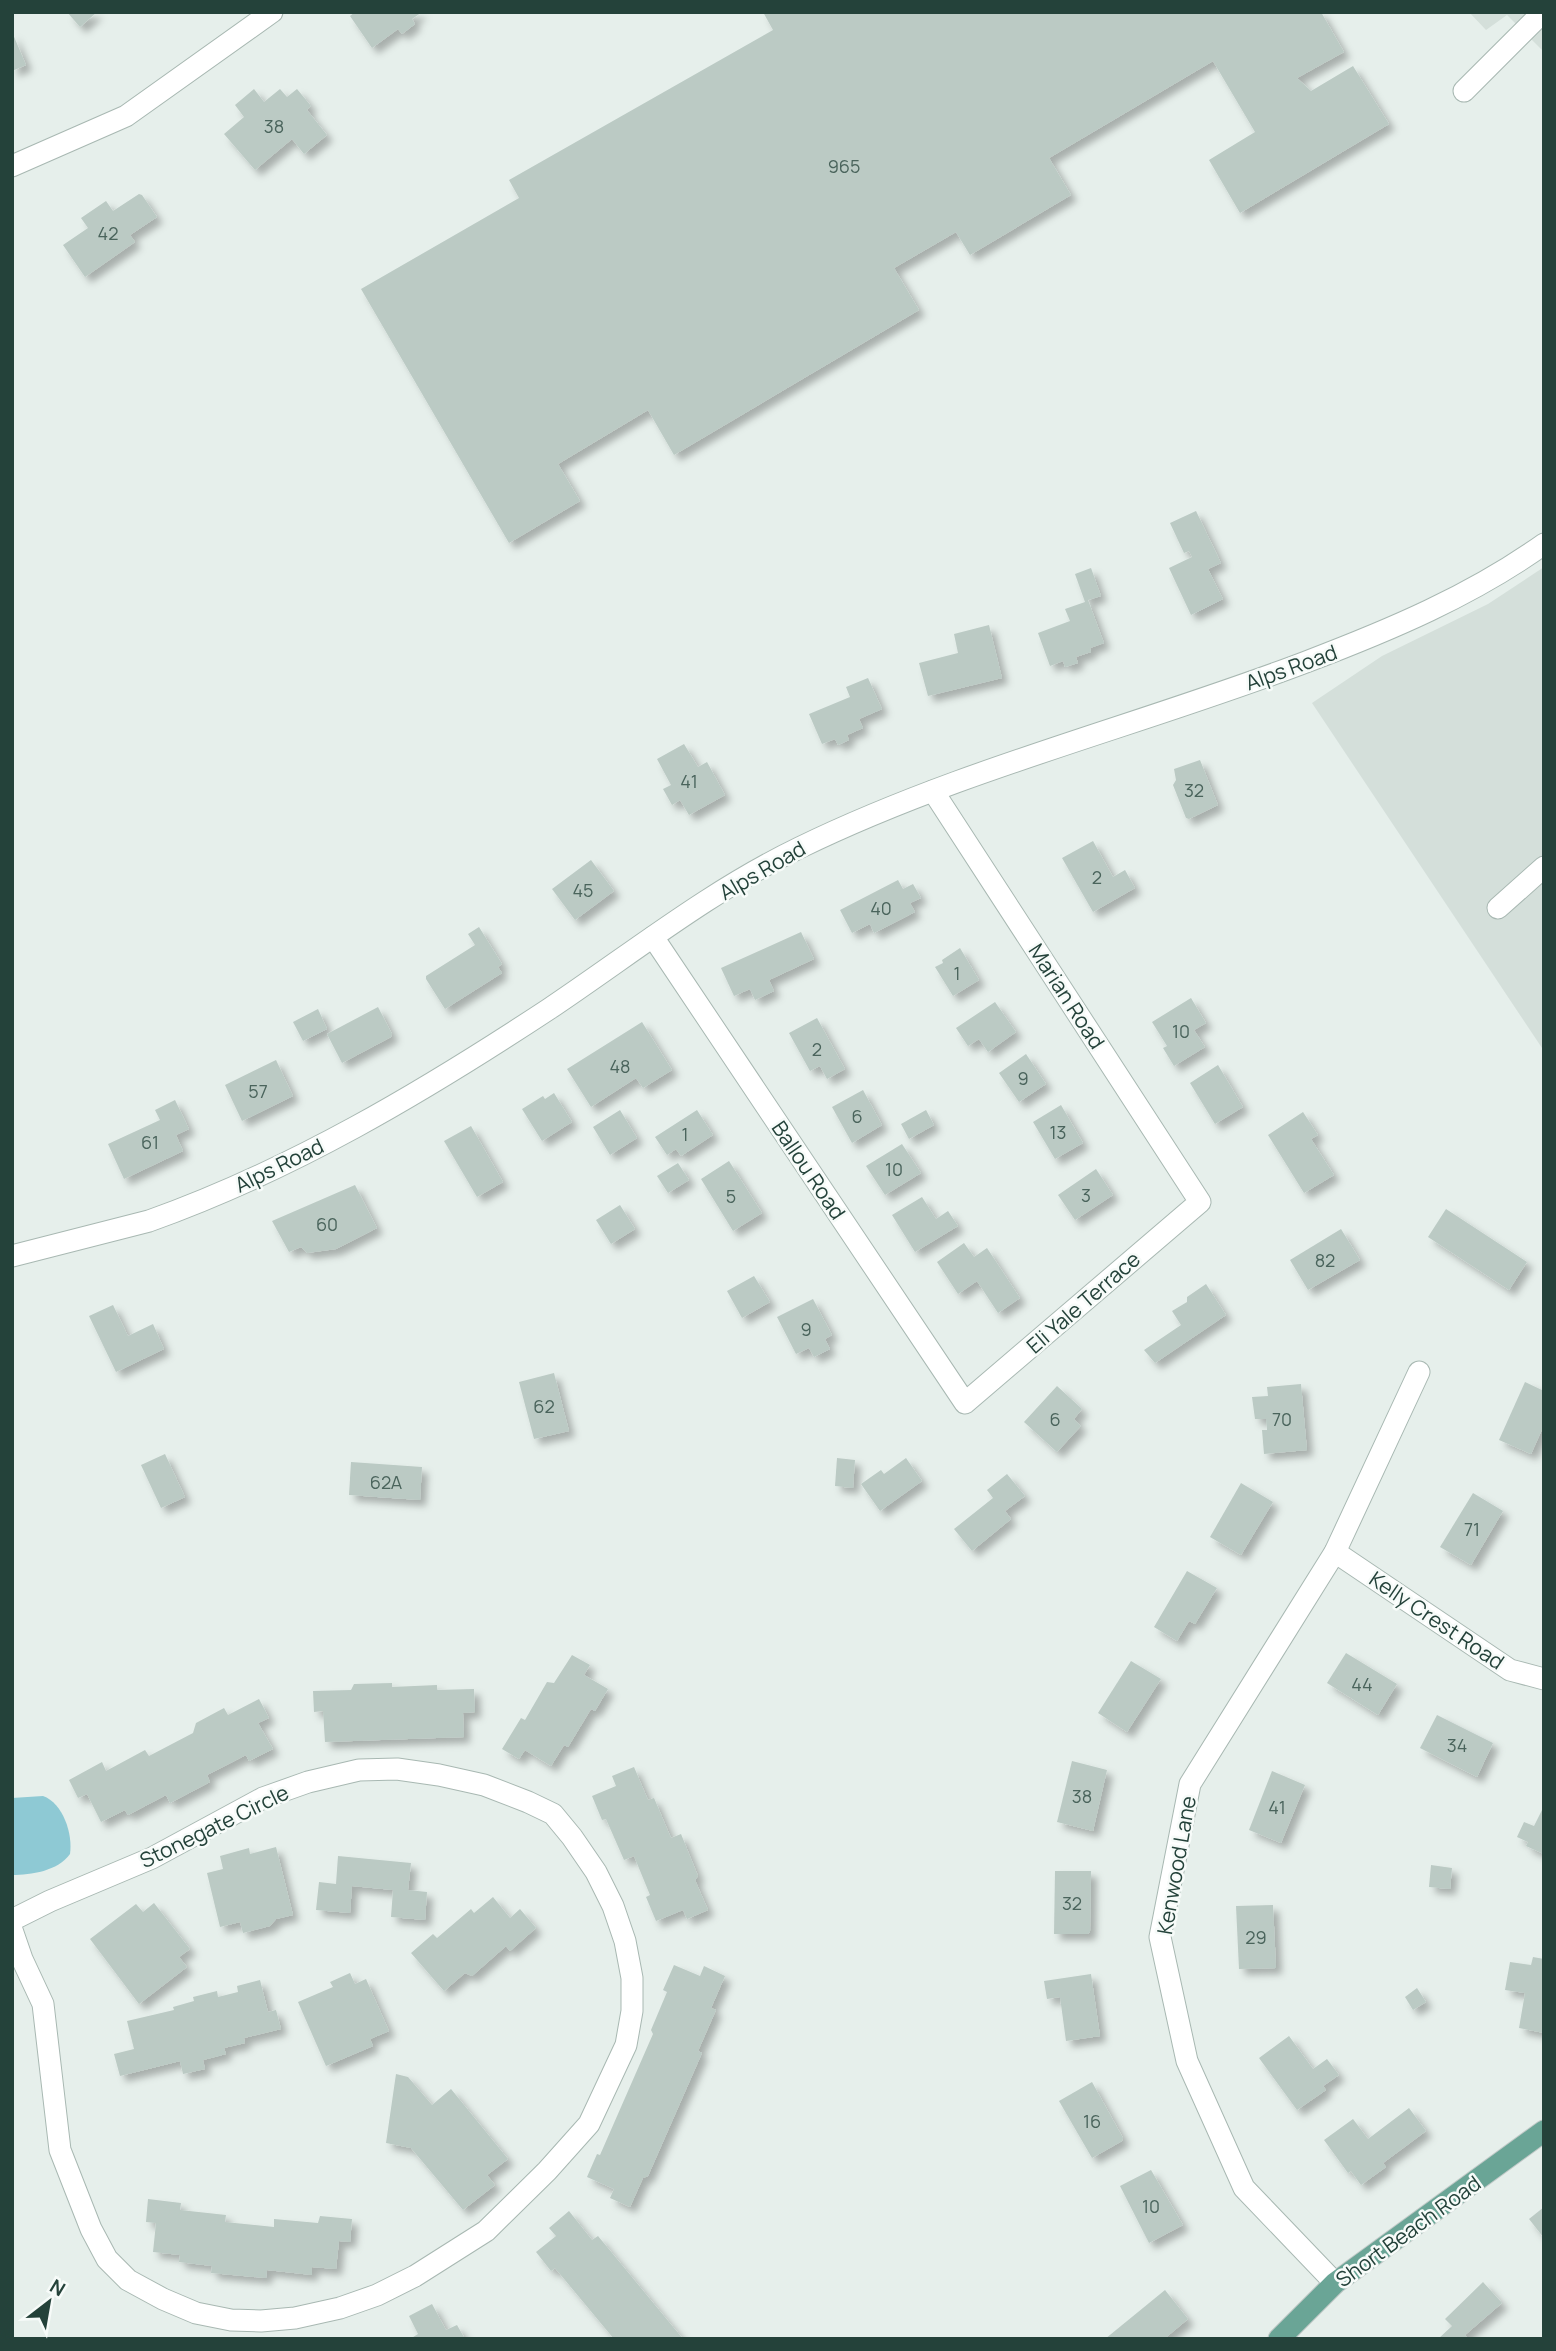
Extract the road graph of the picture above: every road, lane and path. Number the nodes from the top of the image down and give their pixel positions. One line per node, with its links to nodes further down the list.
1 (272, 12): 4 (street)
2 (1543, 12): 3 (street)
3 (1464, 91)
4 (12, 166)
5 (1544, 544): 6 (street, Alps Road)
6 (933, 790): 9 (street, Alps Road); 10 (street, Marian Road)
7 (1544, 867): 8 (street)
8 (1498, 908)
9 (653, 937): 11 (street, Alps Road); 13 (street, Ballou Road)
10 (1200, 1202): 13 (street, Eli Yale Terrace)
11 (12, 1255)
12 (1419, 1372): 14 (street, Kenwood Lane)
13 (965, 1403)
14 (1335, 1552): 15 (street, Kelly Crest Road); 19 (street, Kenwood Lane)
15 (1544, 1679)
16 (12, 1920): 17 (street, Stonegate Circle)
17 (12, 1930)
18 (1544, 2131): 19 (main road, Short Beach Road)
19 (1335, 2283): 20 (main road, Short Beach Road)
20 (1279, 2339)

